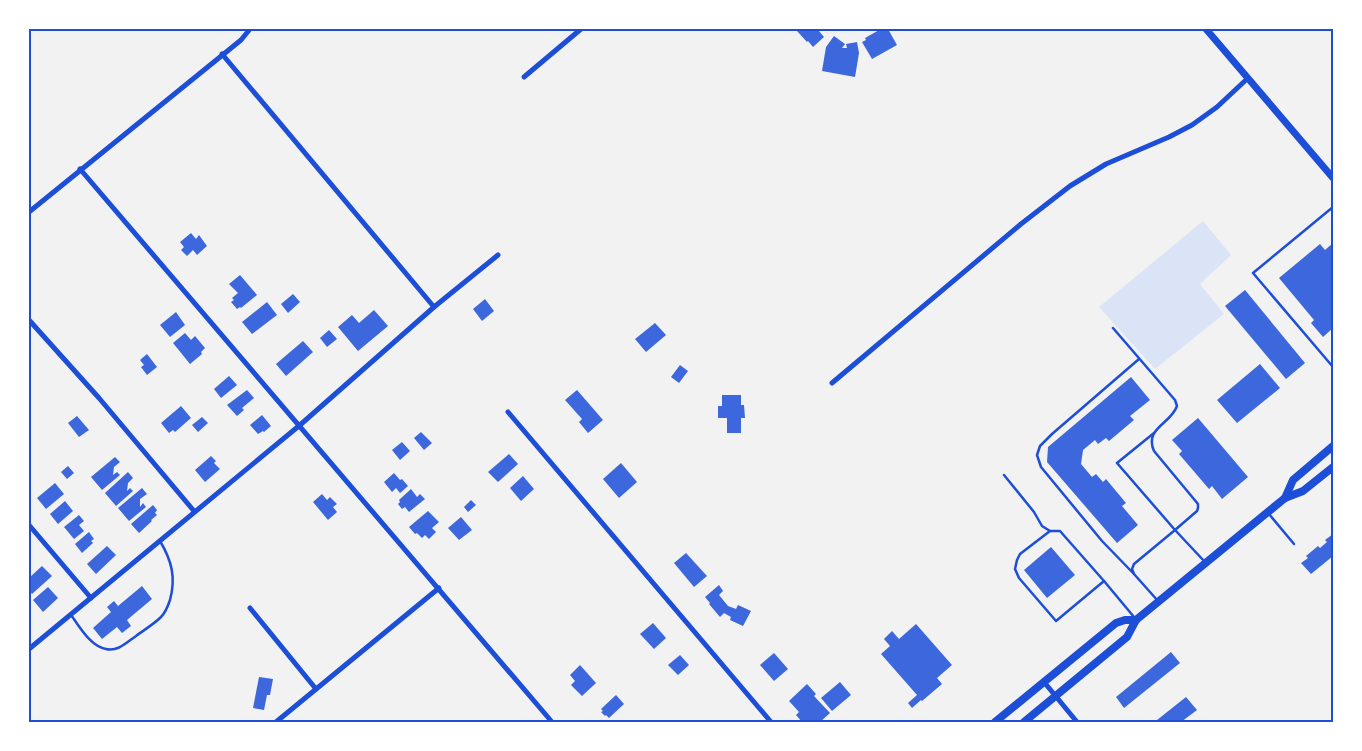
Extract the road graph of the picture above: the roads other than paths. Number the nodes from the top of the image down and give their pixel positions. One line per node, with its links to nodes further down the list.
1 (250, 29): 4 (street)
2 (581, 29): 5 (street)
3 (1206, 29): 6 (main road)
4 (222, 54): 7 (street); 12 (street)
5 (524, 77)
6 (1248, 78): 8 (main road); 17 (street)
7 (80, 170): 10 (street); 19 (street)
8 (1333, 178)
9 (1333, 207): 16 (lane)
10 (29, 212)
11 (498, 255): 12 (street)
12 (434, 307): 19 (street)
13 (29, 320): 25 (street)
14 (1113, 328): 15 (lane)
15 (1139, 358): 20 (lane); 33 (lane)
16 (1333, 367)
17 (832, 383)
18 (508, 412): 47 (street)
19 (300, 425): 25 (street); 35 (street)
20 (1154, 433): 28 (lane); 28 (lane)
21 (1333, 446): 24 (main road)
22 (1333, 467): 24 (main road)
23 (1004, 476): 29 (lane)
24 (1285, 498): 26 (main road)
25 (194, 511): 30 (street)
26 (1268, 513): 31 (lane); 32 (main road)
27 (29, 525): 36 (street)
28 (1175, 530): 32 (lane); 33 (lane)
29 (1050, 532): 34 (lane); 34 (lane)
30 (160, 540): 36 (street); 39 (lane)
31 (1294, 544)
32 (1206, 564): 37 (main road)
33 (1134, 574): 37 (lane)
34 (1104, 581): 40 (lane)
35 (439, 588): 43 (street); 46 (street)
36 (91, 598): 39 (street)
37 (1159, 602): 40 (main road)
38 (250, 608): 43 (street)
39 (71, 614): 41 (street)
40 (1136, 620): 42 (main road); 44 (main road)
41 (29, 649)
42 (1044, 682): 44 (street); 48 (main road)
43 (316, 689): 45 (street)
44 (1056, 696): 49 (main road); 50 (street)
45 (276, 722)
46 (552, 722)
47 (771, 722)
48 (995, 722)
49 (1024, 722)
50 (1077, 722)

